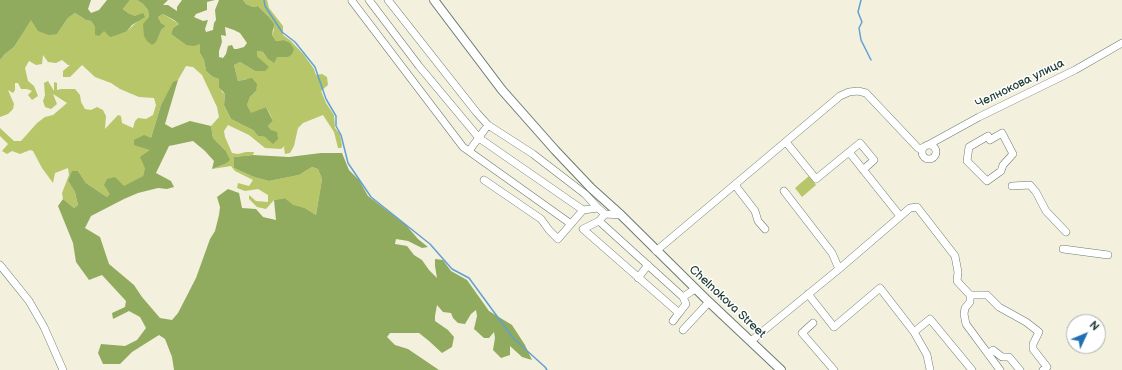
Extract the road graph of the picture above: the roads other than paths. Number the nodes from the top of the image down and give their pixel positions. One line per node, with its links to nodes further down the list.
1 (369, 0): 7 (street)
2 (388, 0): 6 (street)
3 (434, 0): 20 (main road, Chelnokova Street)
4 (352, 1): 10 (street)
5 (1122, 43): 9 (street, Челнокова улица)
6 (488, 125): 7 (street); 17 (street)
7 (479, 138): 10 (street); 18 (street)
8 (989, 138): 8 (street)
9 (786, 142): 11 (street); 14 (street)
10 (469, 151): 23 (street)
11 (849, 152): 12 (street); 12 (street)
12 (863, 170): 21 (street)
13 (484, 180): 23 (street)
14 (735, 185): 24 (street); 27 (street)
15 (1012, 186): 25 (street)
16 (784, 191): 31 (street)
17 (598, 208): 18 (street); 19 (street)
18 (583, 210): 23 (street)
19 (605, 214): 20 (street); 22 (street)
20 (620, 215): 27 (main road, Chelnokova Street)
21 (900, 216): 31 (street); 35 (street)
22 (599, 221): 30 (street); 32 (street)
23 (571, 224)
24 (765, 228)
25 (1066, 232)
26 (1063, 249): 28 (street)
27 (656, 251): 33 (main road, Chelnokova Street)
28 (1108, 255)
29 (0, 264): 45 (street)
30 (648, 265): 32 (street); 36 (street)
31 (839, 269): 34 (street)
32 (638, 278): 38 (street)
33 (695, 289): 36 (street); 37 (main road, Chelnokova Street)
34 (808, 294): 42 (street); 43 (street)
35 (970, 294): 44 (street); 52 (street)
36 (683, 297): 38 (street)
37 (709, 302): 41 (street); 43 (main road, Chelnokova Street)
38 (678, 313): 39 (street)
39 (673, 321)
40 (813, 323): 47 (street)
41 (683, 330)
42 (914, 332): 48 (street); 49 (street)
43 (751, 341): 46 (main road, Chelnokova Street)
44 (988, 354): 50 (street); 51 (street)
45 (63, 370)
46 (782, 370)
47 (834, 370)
48 (930, 370)
49 (972, 370)
50 (1000, 370)
51 (1020, 370)
52 (1044, 370)

